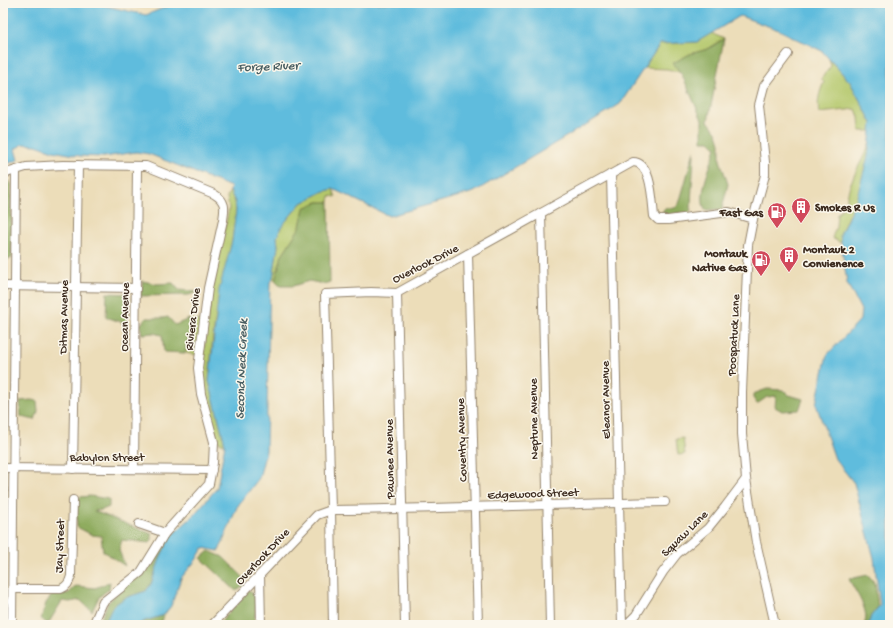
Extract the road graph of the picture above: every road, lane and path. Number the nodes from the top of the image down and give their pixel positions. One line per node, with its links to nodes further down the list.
1 (788, 54): 8 (street, Poospatuck Lane)
2 (78, 166): 3 (street, Riviera Drive); 4 (street, Riviera Drive); 12 (street, Ditmas Avenue)
3 (137, 166): 13 (street, Ocean Avenue); 19 (street, Riviera Drive)
4 (16, 170): 5 (street, Riviera Drive); 11 (street)
5 (3, 174)
6 (611, 174): 7 (street, Overlook Drive); 8 (street, Overlook Drive); 23 (street, Eleanor Avenue)
7 (541, 214): 9 (street, Overlook Drive); 24 (street, Neptune Avenue)
8 (753, 219): 20 (street, Poospatuck Lane)
9 (468, 254): 14 (street, Overlook Drive); 25 (street, Coventry Avenue)
10 (3, 286): 11 (street)
11 (16, 286): 12 (street); 16 (street)
12 (75, 288): 13 (street); 17 (street, Ditmas Avenue)
13 (136, 288): 18 (street, Ocean Avenue)
14 (397, 293): 26 (street, Pawnee Avenue); 27 (street, Overlook Drive)
15 (3, 468): 16 (street, Babylon Street)
16 (14, 468): 17 (street, Babylon Street); 31 (street)
17 (73, 469): 18 (street, Babylon Street)
18 (134, 469): 19 (street, Babylon Street)
19 (212, 470): 29 (street, Riviera Drive)
20 (746, 479): 41 (street, Squaw Lane); 42 (street, Poospatuck Lane)
21 (73, 500): 31 (street, Jay Street)
22 (665, 502): 23 (street, Edgewood Street)
23 (620, 503): 24 (street, Edgewood Street); 40 (street, Eleanor Avenue)
24 (547, 504): 25 (street, Edgewood Street); 39 (street, Neptune Avenue)
25 (475, 507): 26 (street, Edgewood Street); 38 (street, Coventry Avenue)
26 (403, 509): 27 (street, Edgewood Street); 37 (street, Pawnee Avenue)
27 (331, 510): 30 (street, Overlook Drive); 36 (street)
28 (140, 524): 29 (street)
29 (165, 533): 33 (street, Riviera Drive)
30 (260, 575): 34 (street, Overlook Drive); 35 (street)
31 (14, 589): 32 (street)
32 (12, 625)
33 (93, 625)
34 (212, 625)
35 (261, 625)
36 (333, 625)
37 (405, 625)
38 (478, 625)
39 (550, 625)
40 (622, 625)
41 (626, 625)
42 (775, 625)

